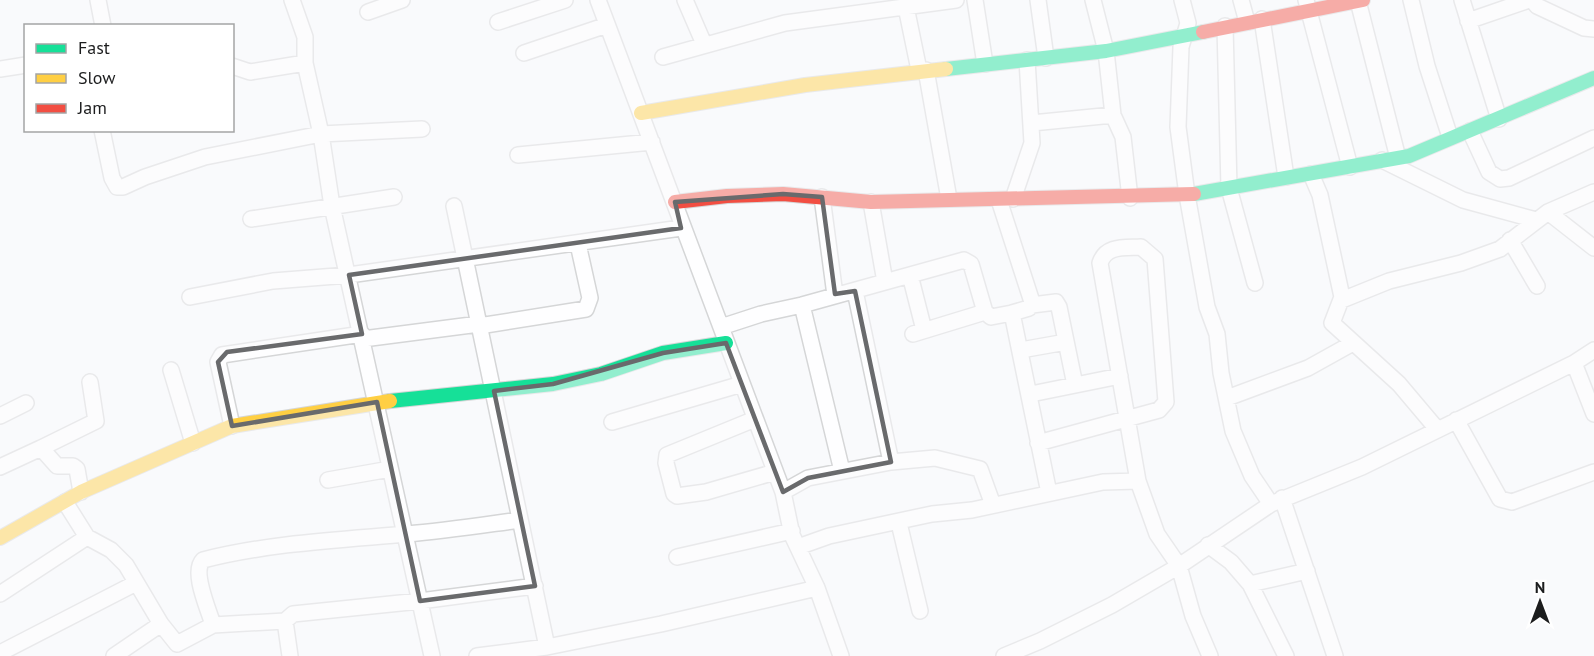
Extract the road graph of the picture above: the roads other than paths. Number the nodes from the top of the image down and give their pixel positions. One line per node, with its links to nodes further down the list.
1 (98, 0): 24 (street)
2 (292, 0): 35 (street)
3 (402, 0): 20 (street)
4 (565, 0): 23 (street)
5 (598, 0): 25 (street)
6 (685, 0): 29 (street)
7 (956, 0): 19 (street)
8 (975, 0): 36 (street)
9 (1038, 0): 33 (street)
10 (1093, 0): 30 (street)
11 (1182, 0): 28 (street)
12 (1241, 0): 21 (street)
13 (1360, 0): 17 (street); 54 (street)
14 (1411, 0): 50 (street)
15 (1462, 0): 22 (street)
16 (1531, 0): 22 (street); 27 (street)
17 (1308, 5): 21 (street); 56 (street)
18 (868, 6): 19 (street); 29 (street)
19 (906, 7): 40 (street)
20 (368, 12)
21 (1255, 20): 26 (street); 58 (street)
22 (1468, 21): 44 (street)
23 (498, 22)
24 (102, 24)
25 (607, 25): 31 (street); 42 (street)
26 (1225, 26): 28 (street); 59 (street)
27 (1594, 29)
28 (1183, 34): 30 (street); 61 (street)
29 (704, 44): 32 (street)
30 (1106, 51): 33 (street); 43 (street)
31 (524, 53)
32 (663, 57)
33 (1046, 58): 34 (street)
34 (1027, 60): 36 (street); 45 (street)
35 (305, 63): 38 (street); 49 (street)
36 (985, 64): 40 (street)
37 (24, 65): 39 (street)
38 (234, 67)
39 (0, 69)
40 (922, 70): 42 (street); 65 (street)
41 (1594, 78): 44 (street)
42 (641, 113): 52 (street)
43 (1113, 115): 45 (street); 64 (street)
44 (1499, 119): 47 (street)
45 (1032, 123): 66 (street)
46 (422, 129): 49 (street)
47 (1470, 130): 50 (street); 51 (street)
48 (102, 132): 49 (street)
49 (321, 134): 70 (street)
50 (1450, 136): 54 (street)
51 (1594, 138)
52 (652, 142): 53 (street); 67 (street)
53 (518, 155)
54 (1398, 158): 55 (street)
55 (1382, 160): 56 (street); 71 (street)
56 (1350, 167): 57 (street)
57 (1311, 174): 58 (street); 86 (street)
58 (1286, 177): 59 (street)
59 (1229, 188): 61 (street); 81 (street)
60 (1594, 192): 71 (street)
61 (1187, 195): 64 (street); 107 (street)
62 (394, 197): 70 (street)
63 (822, 197): 67 (street); 68 (street); 84 (street)
64 (1130, 198): 66 (street)
65 (949, 199): 66 (street); 68 (street)
66 (1006, 199): 88 (street)
67 (675, 202): 73 (street)
68 (871, 202): 80 (street)
69 (454, 206): 77 (street)
70 (332, 207): 72 (street); 78 (street)
71 (1542, 216): 74 (street); 76 (street)
72 (250, 219)
73 (681, 228): 75 (street); 92 (street)
74 (1510, 240): 82 (street); 86 (street)
75 (579, 244): 77 (street); 91 (street)
76 (1594, 248)
77 (465, 260): 78 (street); 91 (street)
78 (349, 275): 85 (street); 93 (street)
79 (910, 275): 80 (street); 89 (street); 89 (street)
80 (885, 282): 83 (street)
81 (1255, 283)
82 (1537, 286)
83 (855, 291): 84 (street); 121 (street)
84 (835, 295): 87 (street)
85 (190, 297)
86 (1342, 300): 96 (street)
87 (802, 305): 92 (street); 124 (street)
88 (1032, 305): 90 (street); 94 (street)
89 (985, 312): 90 (street)
90 (1012, 313): 97 (street)
91 (479, 325): 93 (street); 105 (street)
92 (721, 327): 95 (street)
93 (362, 337): 108 (street); 116 (street)
94 (1066, 342): 97 (street); 104 (street)
95 (726, 343): 103 (street); 105 (street)
96 (1353, 343): 107 (street); 117 (street)
97 (1022, 350): 106 (street)
98 (1594, 350): 99 (street)
99 (1574, 363): 110 (street); 114 (street)
100 (171, 370): 118 (street)
101 (1120, 376): 104 (street); 112 (street); 112 (street)
102 (90, 382): 120 (street)
103 (742, 384): 113 (street); 115 (street)
104 (1075, 385): 106 (street)
105 (494, 391): 108 (street); 135 (street)
106 (1031, 394): 119 (street)
107 (1227, 398): 132 (street)
108 (377, 402): 116 (street); 123 (street)
109 (26, 403): 111 (street)
110 (1594, 414)
111 (0, 416)
112 (1127, 418): 119 (street); 128 (street)
113 (755, 419): 125 (street); 125 (street)
114 (1456, 420): 117 (street); 126 (street)
115 (612, 422)
116 (232, 426): 118 (street)
117 (1437, 429): 132 (street)
118 (193, 443): 129 (street)
119 (1038, 443): 131 (street)
120 (41, 448): 122 (street); 129 (street)
121 (891, 462): 124 (street); 134 (street)
122 (0, 467)
123 (390, 469): 127 (street); 138 (street)
124 (842, 471): 130 (street)
125 (775, 472): 130 (street)
126 (1594, 472)
127 (328, 480)
128 (1138, 482): 131 (street); 144 (street)
129 (81, 492): 133 (street)
130 (783, 492): 137 (street)
131 (1048, 493): 134 (street)
132 (1277, 501): 141 (street); 145 (street)
133 (65, 502): 139 (street); 140 (street)
134 (993, 505): 136 (street)
135 (520, 520): 138 (street); 148 (street)
136 (899, 523): 142 (street); 152 (street)
137 (792, 531): 142 (street); 143 (street)
138 (406, 534): 151 (street); 155 (street)
139 (87, 537): 146 (street); 150 (street)
140 (0, 538)
141 (1208, 545): 144 (street); 147 (street)
142 (798, 547): 149 (street)
143 (677, 557)
144 (1179, 566): 163 (street); 164 (street)
145 (1306, 571): 147 (street); 166 (street)
146 (136, 583): 154 (street); 157 (street)
147 (1250, 584): 165 (street)
148 (535, 586): 151 (street); 156 (street)
149 (817, 588): 156 (street); 162 (street)
150 (0, 594)
151 (420, 601): 153 (street); 160 (street)
152 (920, 611)
153 (285, 621): 155 (street); 159 (street)
154 (161, 624): 155 (street); 158 (street)
155 (213, 625)
156 (548, 647): 161 (street)
157 (0, 653)
158 (114, 656)
159 (290, 656)
160 (432, 656)
161 (477, 656)
162 (841, 656)
163 (1004, 656)
164 (1210, 656)
165 (1286, 656)
166 (1335, 656)

